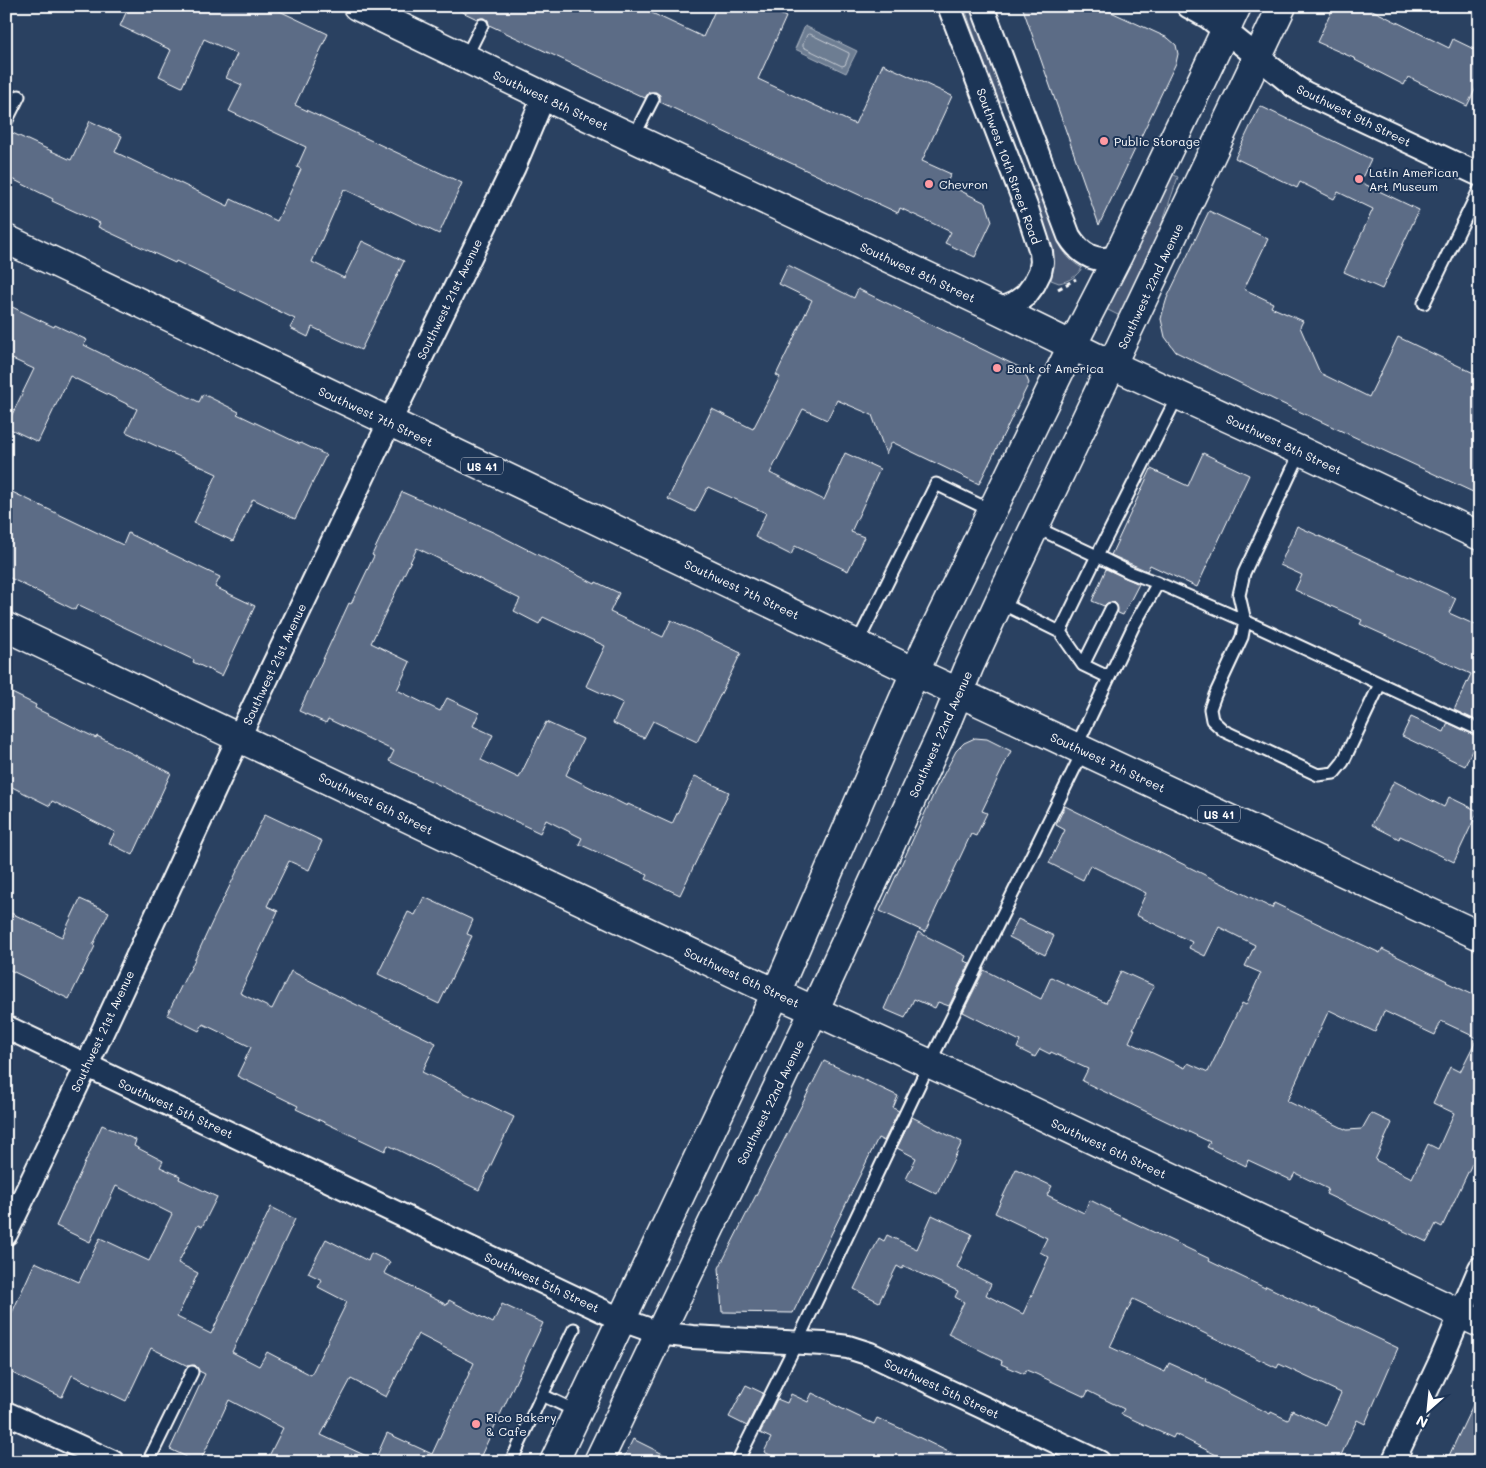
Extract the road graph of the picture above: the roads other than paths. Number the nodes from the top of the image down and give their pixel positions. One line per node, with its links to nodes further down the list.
1 (357, 6): 10 (main road, Southwest 8th Street)
2 (949, 6): 17 (street, Southwest 10th Street Road)
3 (982, 6): 15 (street)
4 (1188, 6): 8 (street, Southwest 9th Street)
5 (1237, 6): 8 (main road)
6 (1282, 6): 9 (main road, Southwest 22nd Avenue)
7 (482, 25): 10 (lane)
8 (1225, 31): 9 (street, Southwest 9th Street); 21 (main road)
9 (1258, 57): 18 (street, Southwest 9th Street); 25 (main road, Southwest 22nd Avenue)
10 (465, 59): 12 (main road, Southwest 8th Street)
11 (19, 96): 14 (lane)
12 (544, 96): 16 (main road, Southwest 8th Street); 27 (street, Southwest 21st Avenue)
13 (653, 99): 16 (lane)
14 (6, 122)
15 (1029, 132): 17 (street); 21 (street)
16 (634, 138): 23 (main road, Southwest 8th Street)
17 (1001, 140): 23 (street, Southwest 10th Street Road)
18 (1480, 175)
19 (1480, 188): 22 (lane)
20 (6, 239): 27 (main road, Southwest 7th Street / US 41)
21 (1118, 256): 24 (main road)
22 (1424, 303)
23 (999, 310): 24 (main road, Southwest 8th Street)
24 (1072, 346): 25 (main road, Southwest 8th Street); 29 (main road)
25 (1112, 365): 26 (main road, Southwest 8th Street); 30 (main road, Southwest 22nd Avenue)
26 (1178, 395): 28 (main road, Southwest 8th Street); 32 (lane)
27 (389, 422): 39 (main road, Southwest 7th Street / US 41); 46 (street, Southwest 21st Avenue)
28 (1301, 451): 31 (main road, Southwest 8th Street); 36 (lane)
29 (992, 511): 39 (lane); 41 (main road)
30 (1035, 526): 32 (lane); 34 (main road, Southwest 22nd Avenue)
31 (1480, 536)
32 (1097, 556): 33 (lane); 38 (lane)
33 (1158, 583): 36 (lane); 42 (lane)
34 (999, 602): 38 (lane); 44 (main road, Southwest 22nd Avenue)
35 (1111, 610): 40 (lane)
36 (1245, 621): 43 (lane); 43 (lane)
37 (6, 627): 46 (main road, Southwest 6th Street)
38 (1060, 632): 40 (lane)
39 (857, 644): 41 (main road, Southwest 7th Street / US 41)
40 (1083, 665): 42 (lane)
41 (915, 672): 44 (main road, Southwest 7th Street / US 41); 49 (main road)
42 (1108, 677): 47 (lane)
43 (1380, 684): 45 (lane)
44 (958, 692): 47 (main road, Southwest 7th Street / US 41); 50 (main road, Southwest 22nd Avenue)
45 (1480, 730)
46 (239, 737): 49 (main road, Southwest 6th Street); 53 (street, Southwest 21st Avenue)
47 (1080, 749): 48 (main road, Southwest 7th Street / US 41); 52 (lane)
48 (1480, 936)
49 (776, 993): 50 (main road, Southwest 6th Street); 57 (main road)
50 (814, 1011): 52 (main road, Southwest 6th Street); 59 (main road, Southwest 22nd Avenue)
51 (6, 1027): 53 (street, Southwest 5th Street)
52 (929, 1064): 56 (main road, Southwest 6th Street); 60 (lane)
53 (87, 1065): 54 (street, Southwest 21st Avenue); 57 (street, Southwest 5th Street)
54 (6, 1234)
55 (1480, 1268): 56 (street)
56 (1470, 1319): 72 (street)
57 (622, 1320): 59 (street, Southwest 5th Street); 63 (main road)
58 (574, 1329): 62 (lane)
59 (660, 1333): 60 (street, Southwest 5th Street); 69 (main road, Southwest 22nd Avenue)
60 (797, 1342): 70 (lane); 71 (street, Southwest 5th Street)
61 (192, 1372): 66 (lane)
62 (542, 1396): 63 (lane); 67 (lane)
63 (578, 1412): 68 (main road)
64 (6, 1413): 65 (street)
65 (113, 1462)
66 (148, 1462)
67 (511, 1462)
68 (554, 1462)
69 (598, 1462)
70 (737, 1462)
71 (1099, 1462)
72 (1393, 1462)

